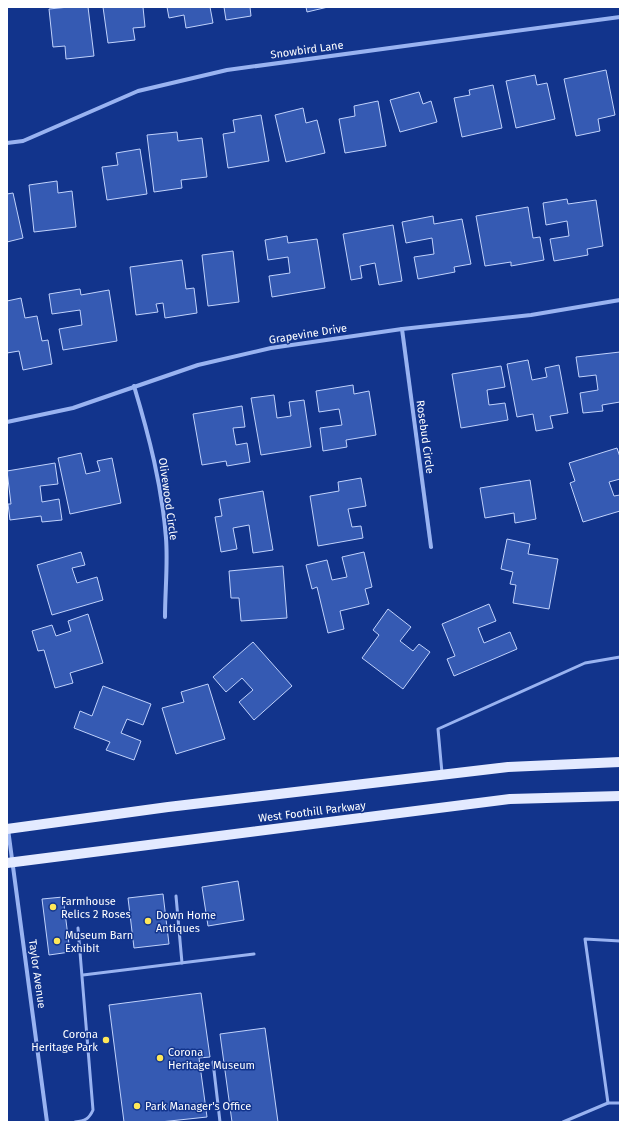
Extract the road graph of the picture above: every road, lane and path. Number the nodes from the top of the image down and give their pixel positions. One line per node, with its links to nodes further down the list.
1 (620, 16): 2 (street, Snowbird Lane)
2 (7, 144)
3 (620, 300): 4 (street, Grapevine Drive)
4 (402, 329): 5 (street, Grapevine Drive); 7 (street, Rosebud Circle)
5 (134, 386): 6 (street, Grapevine Drive); 8 (street, Olivewood Circle)
6 (7, 422)
7 (431, 547)
8 (165, 617)
9 (620, 657): 11 (lane)
10 (620, 762): 11 (main road, West Foothill Parkway)
11 (442, 775): 13 (main road, West Foothill Parkway)
12 (620, 796): 14 (main road, West Foothill Parkway)
13 (8, 829): 14 (street, Taylor Avenue)
14 (10, 862): 24 (street, Taylor Avenue)
15 (176, 896): 19 (lane)
16 (78, 928): 20 (lane)
17 (620, 941): 22 (lane)
18 (254, 954): 19 (lane)
19 (182, 963): 20 (lane)
20 (83, 975): 25 (lane)
21 (213, 1062): 26 (lane)
22 (608, 1102): 23 (lane); 27 (lane)
23 (620, 1104)
24 (47, 1122)
25 (75, 1122)
26 (220, 1122)
27 (563, 1122)

